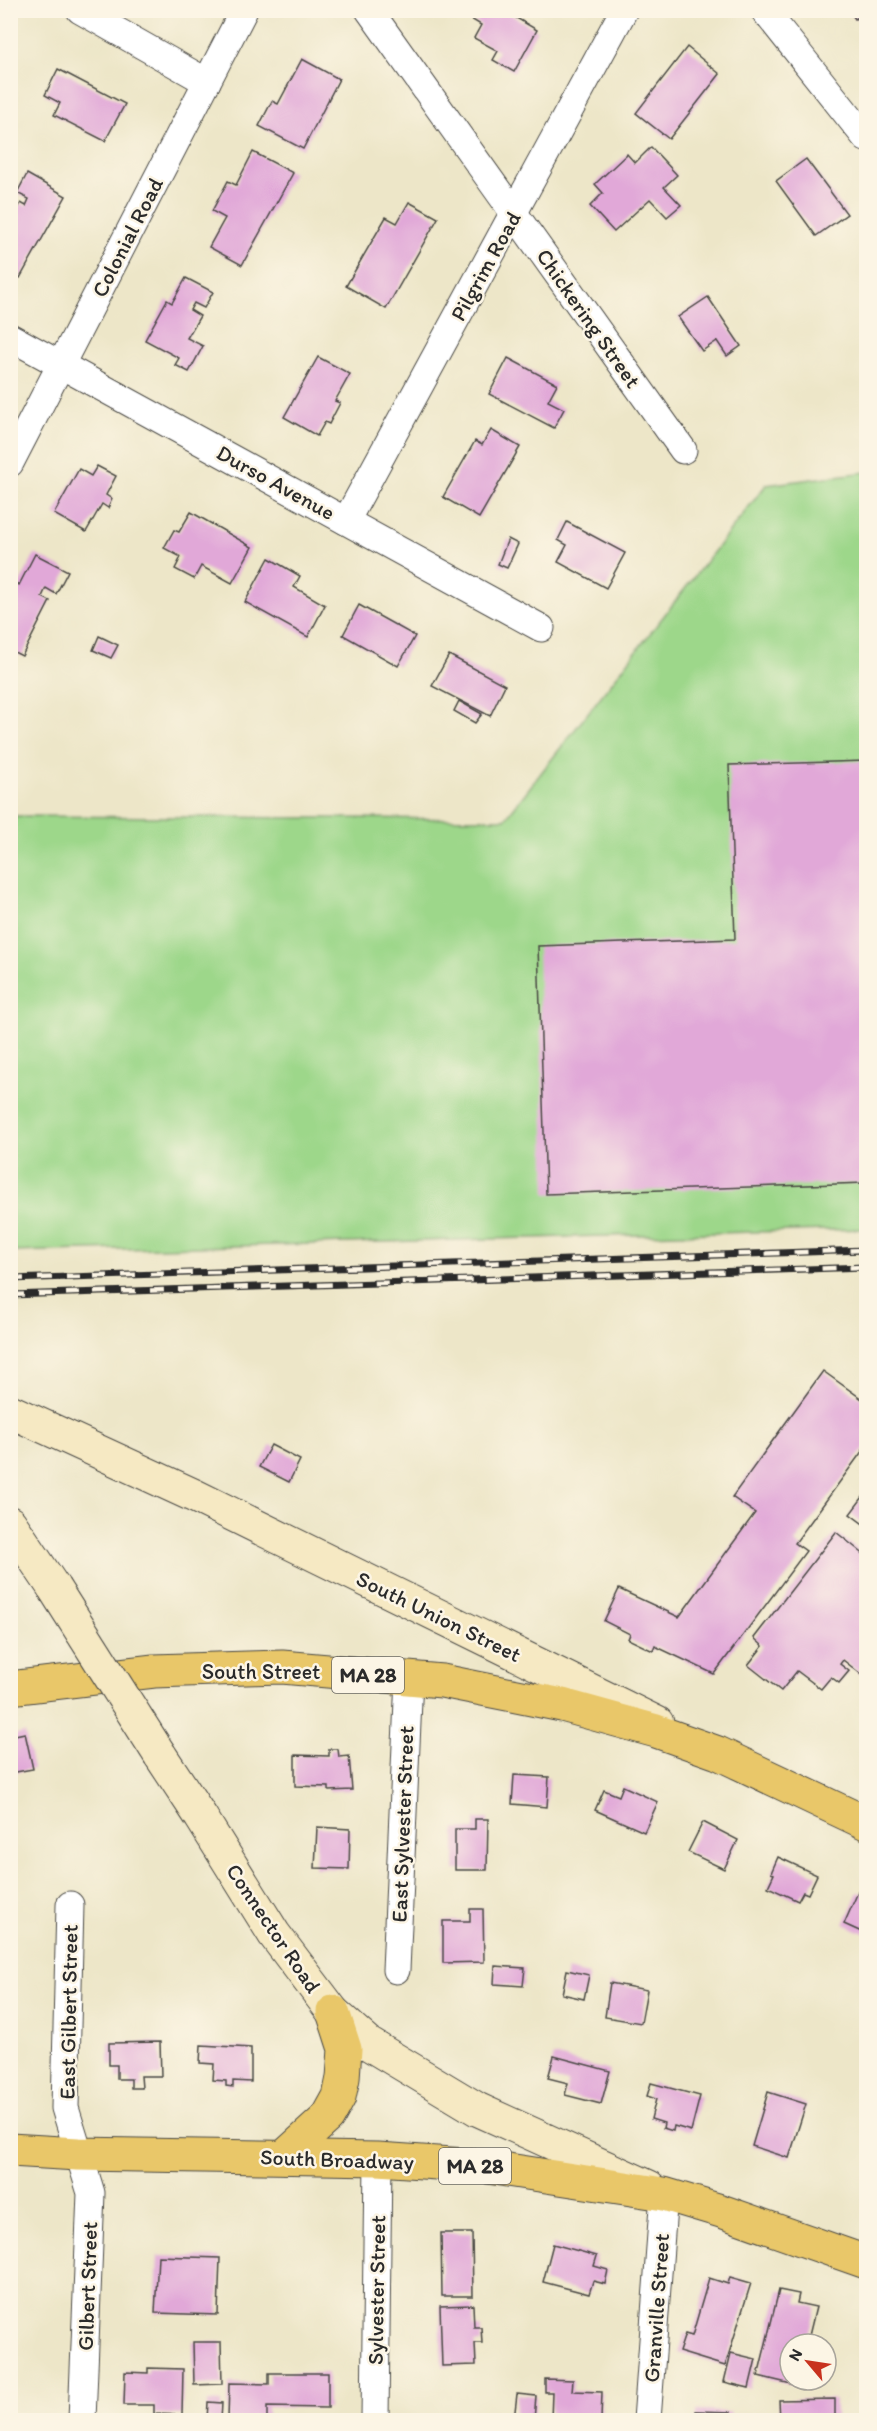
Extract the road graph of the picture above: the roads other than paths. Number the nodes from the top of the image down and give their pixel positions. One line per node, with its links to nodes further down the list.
1 (80, 10): 6 (street)
2 (244, 10): 6 (street, Colonial Road)
3 (369, 10): 8 (street, Chickering Street)
4 (624, 10): 8 (street, Pilgrim Road)
5 (764, 10): 7 (street)
6 (207, 82): 10 (street, Colonial Road)
7 (867, 138)
8 (514, 213): 11 (street, Chickering Street); 13 (street, Pilgrim Road)
9 (10, 337): 10 (street, Durso Avenue)
10 (61, 365): 12 (street, Colonial Road); 13 (street, Durso Avenue)
11 (683, 450)
12 (10, 463)
13 (346, 520): 14 (street, Durso Avenue)
14 (541, 628)
15 (10, 1411): 19 (main road, South Union Street)
16 (10, 1523): 23 (main road, Connector Road, bridge)
17 (408, 1678): 18 (main road, South Street / MA 28); 19 (main road, South Street / MA 28); 22 (street, East Sylvester Street)
18 (10, 1688)
19 (718, 1753): 20 (main road, South Union Street / MA 28)
20 (867, 1823)
21 (70, 1905): 25 (street, East Gilbert Street)
22 (396, 1970)
23 (333, 2012): 26 (main road); 28 (main road, Connector Road)
24 (10, 2150): 25 (main road, South Broadway / MA 28)
25 (78, 2154): 26 (main road, South Broadway / MA 28); 30 (street, Gilbert Street)
26 (284, 2157): 27 (main road, South Broadway / MA 28)
27 (378, 2159): 28 (main road, South Broadway / MA 28); 31 (street, Sylvester Street)
28 (664, 2194): 29 (main road, South Broadway / MA 28); 32 (street, Granville Street)
29 (867, 2262)
30 (82, 2421)
31 (375, 2421)
32 (647, 2421)

